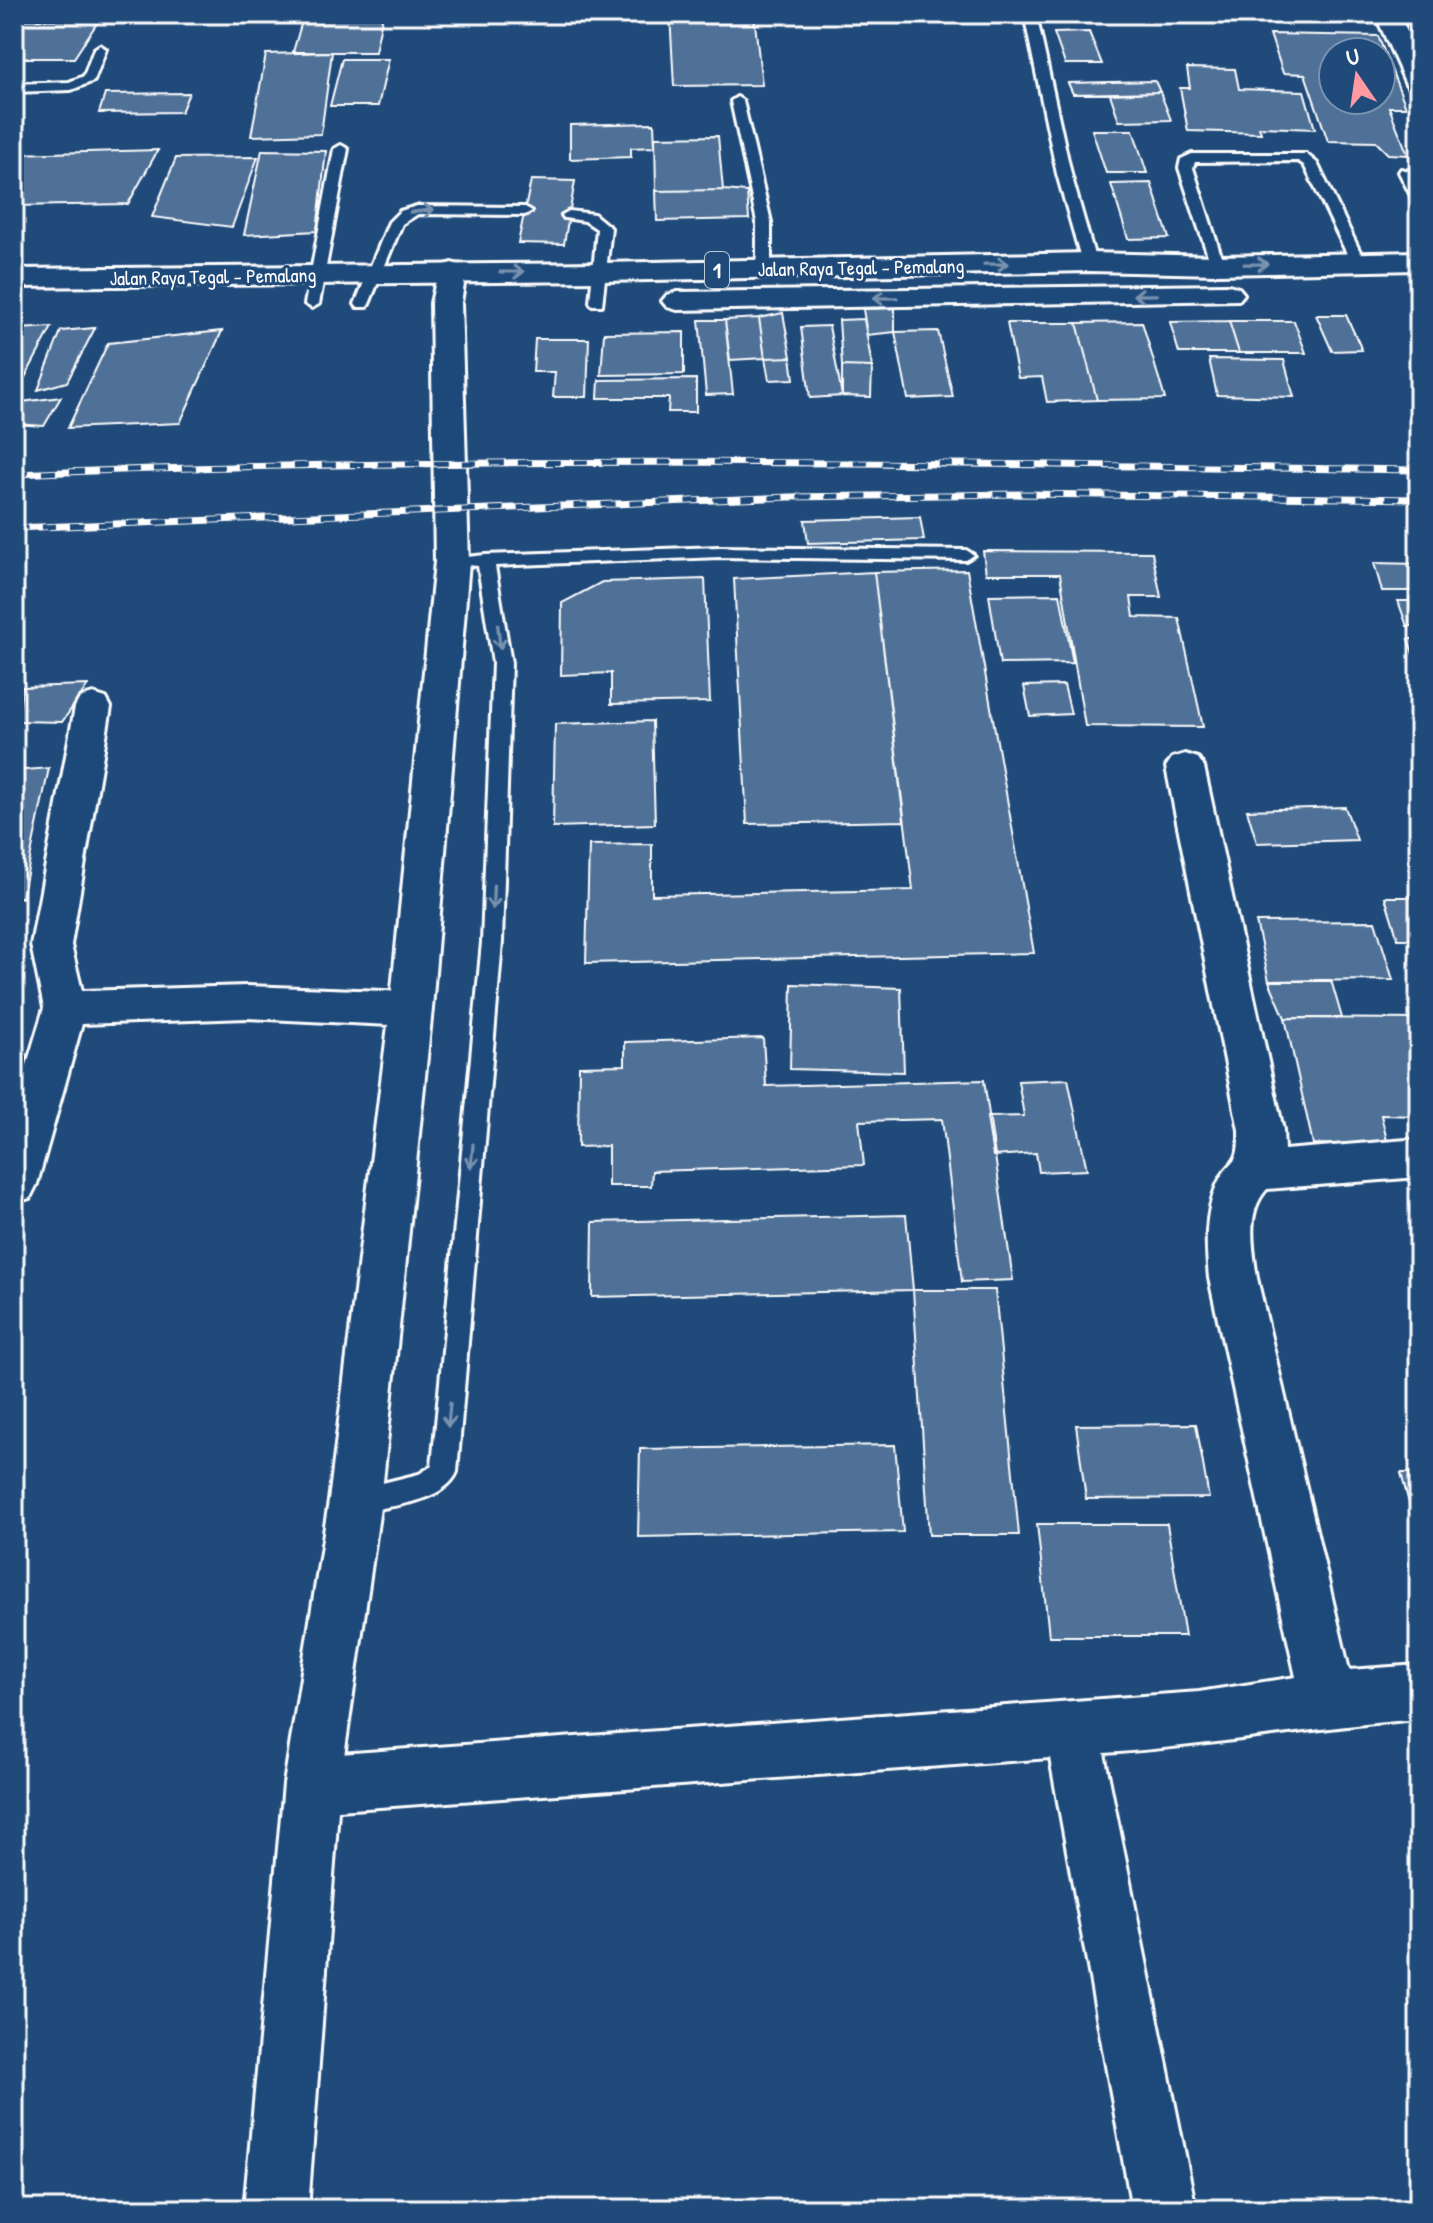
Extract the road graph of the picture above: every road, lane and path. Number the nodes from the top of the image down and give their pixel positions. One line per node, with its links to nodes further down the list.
1 (1030, 14): 14 (lane)
2 (1389, 18): 3 (main road); 5 (main road)
3 (1419, 21)
4 (100, 49): 6 (lane)
5 (1419, 84)
6 (14, 88)
7 (737, 101): 17 (lane)
8 (341, 149): 20 (lane)
9 (1406, 172): 10 (lane)
10 (1419, 198)
11 (525, 211): 19 (lane, one-way to 11)
12 (569, 215): 18 (lane)
13 (1419, 261): 15 (main road, Jalan Raya Tegal - Pemalang / 1)
14 (1089, 262): 16 (main road, Jalan Raya Tegal - Pemalang / 1); 17 (main road, Jalan Raya Tegal - Pemalang / 1, one-way to 14)
15 (1358, 262): 16 (main road, Jalan Raya Tegal - Pemalang / 1, one-way to 15); 16 (lane)
16 (1217, 265)
17 (764, 269): 18 (main road, Jalan Raya Tegal - Pemalang / 1)
18 (602, 272): 23 (main road, Jalan Raya Tegal - Pemalang / 1, one-way to 18); 25 (lane)
19 (373, 274): 20 (main road, Jalan Raya Tegal - Pemalang / 1); 23 (main road, Jalan Raya Tegal - Pemalang / 1); 23 (lane)
20 (320, 275): 21 (main road, Jalan Raya Tegal - Pemalang / 1); 26 (lane)
21 (14, 278)
22 (1261, 293): 25 (main road, Jalan Raya Tegal - Pemalang / 1, one-way to 25)
23 (424, 298): 26 (main road, Jalan Raya Tegal - Pemalang / 1); 29 (main road)
24 (567, 302): 25 (main road, Jalan Raya Tegal - Pemalang / 1)
25 (597, 302)
26 (312, 304): 27 (main road, Jalan Raya Tegal - Pemalang / 1)
27 (281, 305)
28 (966, 555): 29 (lane)
29 (469, 561): 34 (main road); 38 (lane, one-way to 38)
30 (93, 707): 32 (main road)
31 (1185, 767): 36 (main road)
32 (32, 945): 33 (main road)
33 (65, 1008): 34 (main road); 37 (main road)
34 (411, 1009): 38 (main road)
35 (1419, 1158): 36 (main road)
36 (1256, 1171): 40 (main road)
37 (14, 1184)
38 (355, 1501): 42 (main road)
39 (1419, 1692): 40 (main road)
40 (1328, 1699): 41 (main road)
41 (1072, 1729): 42 (main road); 44 (main road)
42 (312, 1784): 43 (main road)
43 (276, 2209)
44 (1164, 2209)

